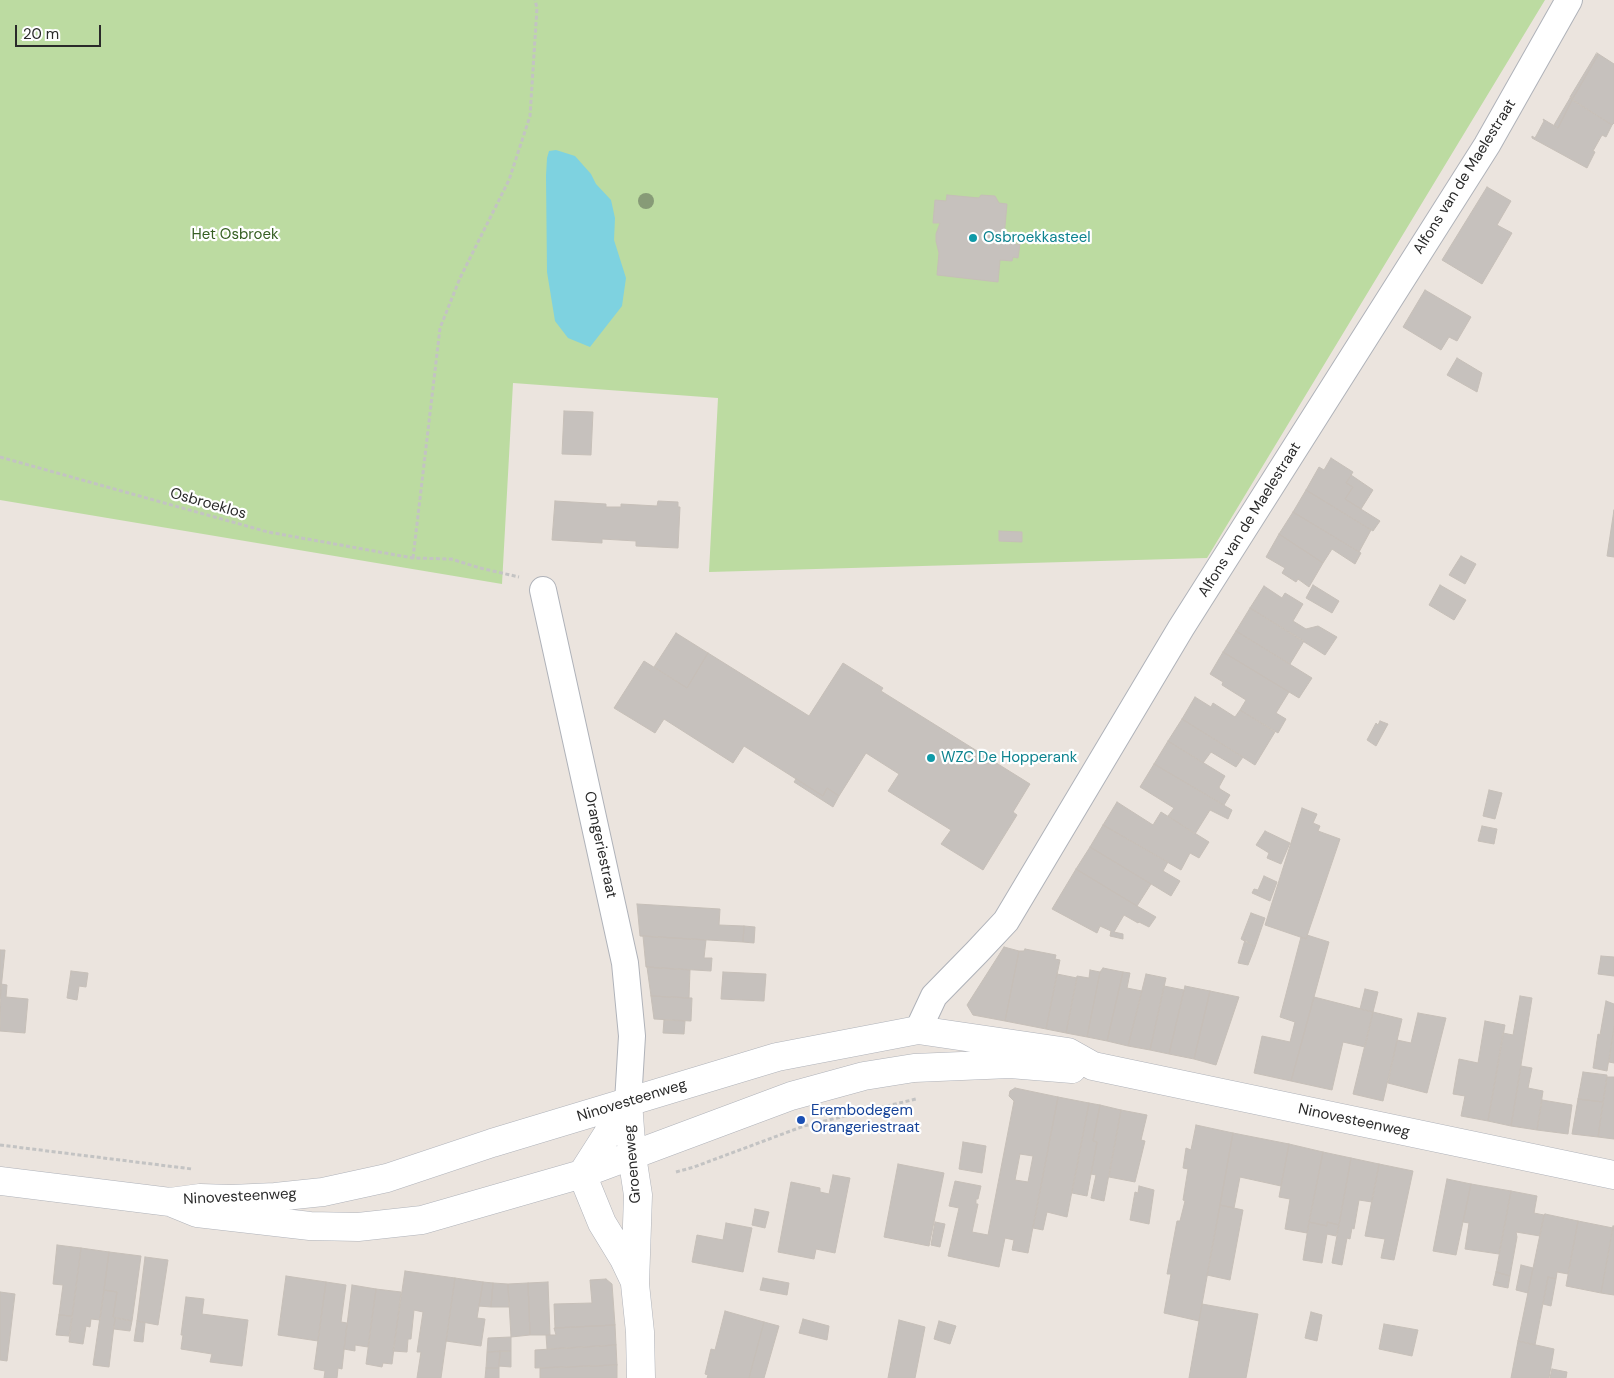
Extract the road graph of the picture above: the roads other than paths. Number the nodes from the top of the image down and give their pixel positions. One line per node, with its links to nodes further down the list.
1 (1569, 0): 3 (street, Alfons van de Maelestraat)
2 (544, 590): 5 (street, Orangeriestraat)
3 (918, 1030): 4 (main road, Ninovesteenweg); 5 (main road, Ninovesteenweg)
4 (1093, 1066): 6 (main road, Ninovesteenweg); 8 (main road, Ninovesteenweg)
5 (628, 1102): 6 (main road, Groeneweg); 7 (main road, Groeneweg); 10 (main road, Ninovesteenweg)
6 (632, 1156): 7 (main road, Ninovesteenweg); 11 (main road, Groeneweg)
7 (582, 1174): 10 (main road, Ninovesteenweg); 11 (main road, Groeneweg)
8 (1614, 1175)
9 (0, 1181): 10 (main road, Ninovesteenweg)
10 (170, 1202)
11 (635, 1284): 12 (main road, Groeneweg)
12 (641, 1378)

